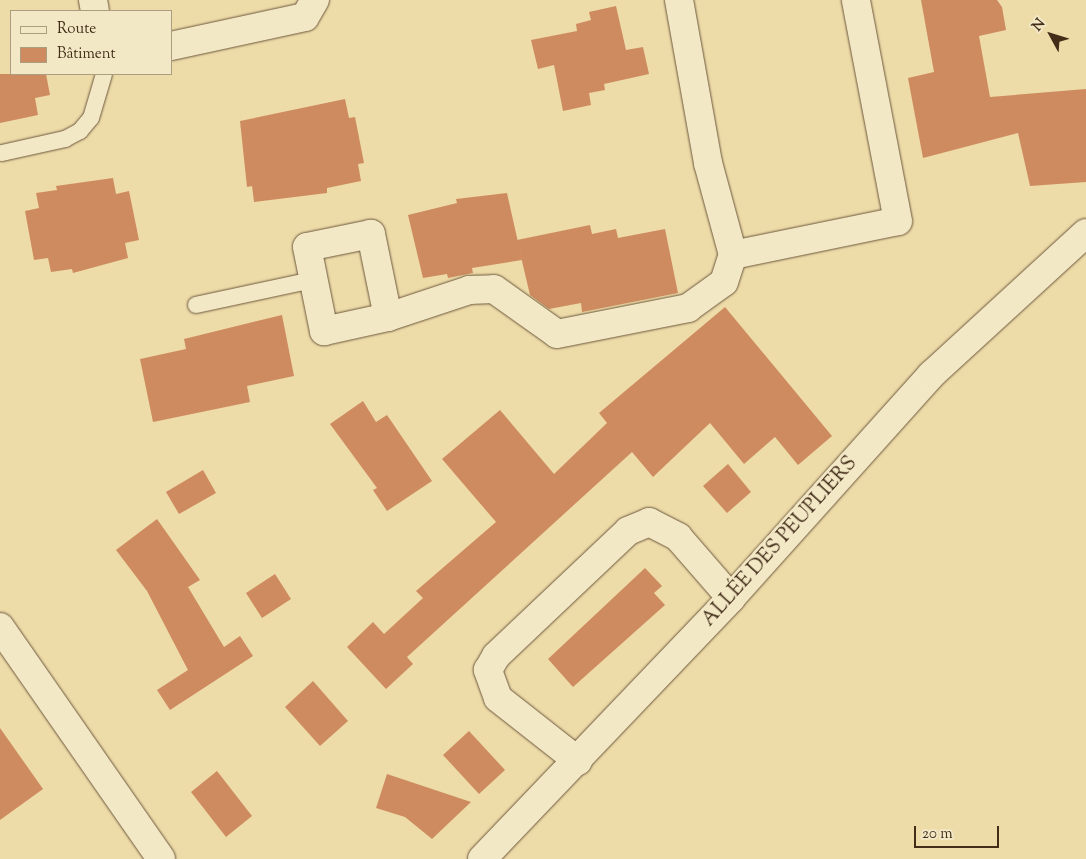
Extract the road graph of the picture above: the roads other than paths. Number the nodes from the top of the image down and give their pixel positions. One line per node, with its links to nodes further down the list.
1 (315, 0): 4 (street)
2 (679, 0): 8 (street)
3 (856, 0): 8 (street)
4 (172, 46)
5 (104, 75): 6 (lane)
6 (2, 152)
7 (1086, 233): 12 (street, ALLÉE DES PEUPLIERS)
8 (733, 255): 11 (street)
9 (313, 280): 10 (lane); 11 (street); 11 (street)
10 (196, 305)
11 (388, 317)
12 (731, 598): 14 (street, ALLÉE DES PEUPLIERS); 14 (street)
13 (0, 627): 15 (street)
14 (578, 761): 16 (street, ALLÉE DES PEUPLIERS)
15 (161, 859)
16 (482, 859)

